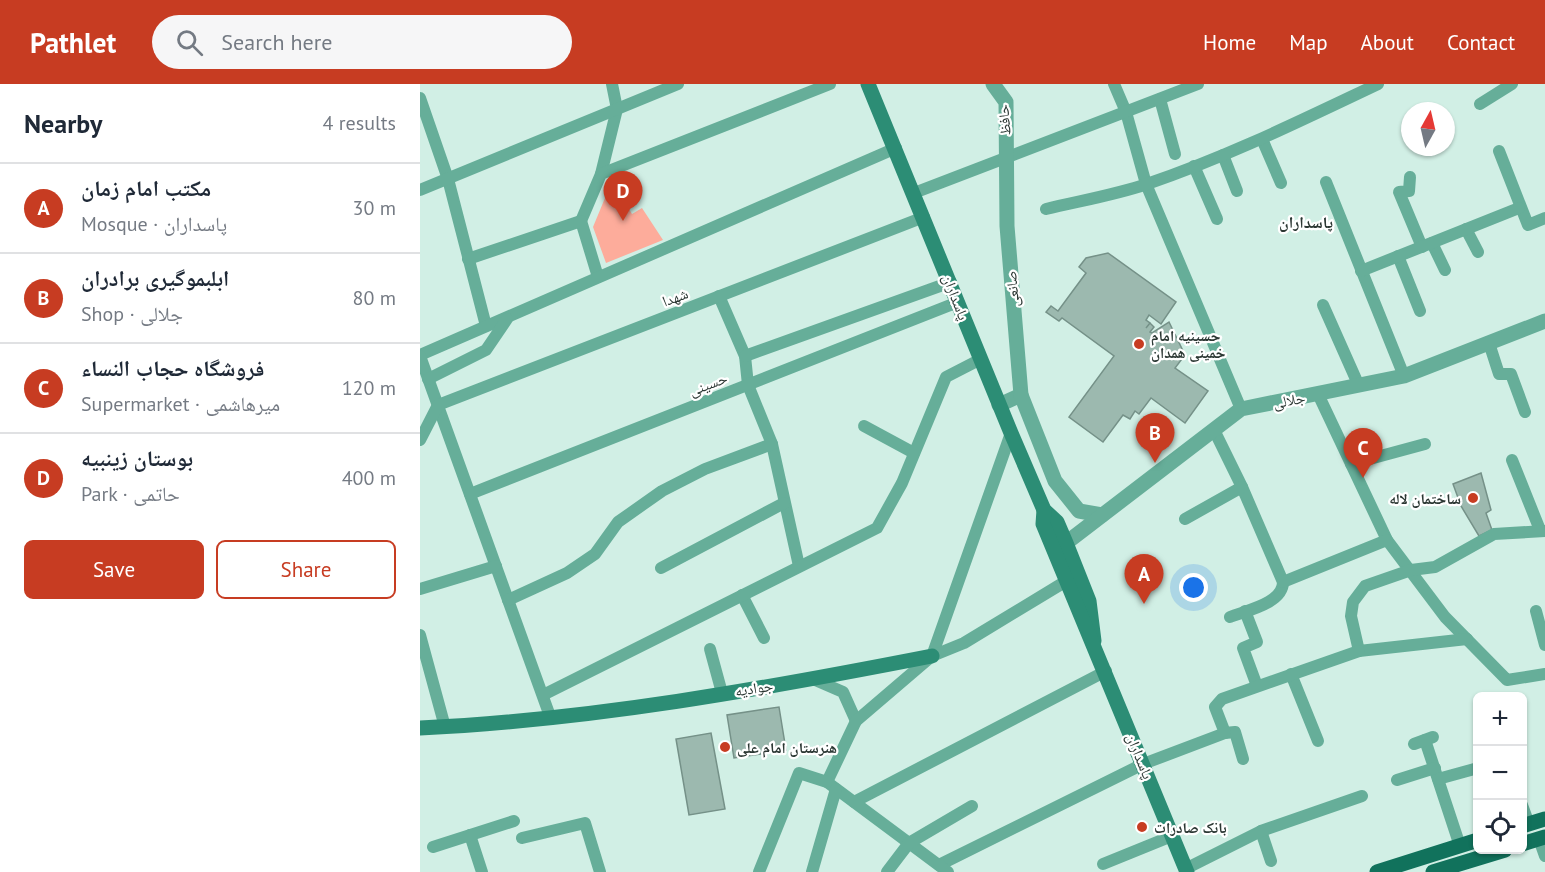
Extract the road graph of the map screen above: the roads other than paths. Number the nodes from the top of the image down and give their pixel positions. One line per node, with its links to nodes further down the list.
1 (612, 84): 13 (street)
2 (678, 84): 13 (street)
3 (830, 84): 22 (street)
4 (868, 84): 16 (main road, پاسداران)
5 (993, 84): 20 (street, حافظ)
6 (1114, 84): 14 (street)
7 (1198, 84): 10 (street)
8 (1378, 84): 15 (street)
9 (1512, 84): 12 (street)
10 (1160, 99): 14 (street); 18 (street)
11 (421, 102): 24 (street)
12 (1480, 104)
13 (617, 108): 22 (street); 24 (street)
14 (1126, 112): 20 (street); 27 (street)
15 (1262, 139): 19 (street); 25 (street)
16 (896, 148): 30 (main road, پاسداران); 44 (street)
17 (1499, 151): 31 (street)
18 (1175, 154)
19 (1223, 155): 21 (street); 29 (street)
20 (1006, 159): 30 (street); 61 (street, صانعی)
21 (1194, 166): 27 (street); 35 (street)
22 (602, 174): 36 (street)
23 (1410, 177): 38 (street)
24 (448, 179): 28 (street); 41 (street)
25 (1281, 183)
26 (1326, 183): 43 (street)
27 (1146, 184): 32 (street); 65 (street)
28 (420, 190)
29 (1238, 191)
30 (914, 193): 33 (main road, پاسداران)
31 (1519, 208): 34 (street); 37 (street)
32 (1046, 209)
33 (924, 217): 45 (main road, پاسداران); 46 (street, شهدا)
34 (1545, 218)
35 (1217, 219)
36 (581, 221): 41 (street); 44 (street)
37 (1466, 229): 38 (street); 39 (street)
38 (1427, 245): 40 (street); 42 (street)
39 (1478, 252)
40 (1398, 256): 43 (street); 49 (street)
41 (468, 259): 52 (street)
42 (1444, 270)
43 (1361, 271): 57 (street)
44 (598, 278): 50 (street)
45 (951, 282): 47 (main road, پاسداران); 55 (street)
46 (719, 296): 55 (street); 63 (street, شهدا)
47 (958, 302): 56 (main road, پاسداران); 59 (street, حسینی)
48 (1323, 305): 60 (street)
49 (1420, 311)
50 (510, 316): 52 (street); 58 (street)
51 (1545, 321): 53 (street, جلالی)
52 (486, 326): 54 (street)
53 (1489, 343): 57 (street, جلالی); 66 (street)
54 (420, 356): 58 (street)
55 (745, 356): 59 (street)
56 (981, 359): 64 (main road, پاسداران); 73 (street)
57 (1404, 376): 60 (street, جلالی)
58 (428, 379): 63 (street)
59 (748, 385): 71 (street); 77 (street, حسینی)
60 (1359, 386): 62 (street, جلالی)
61 (1021, 394): 64 (street); 80 (street, صانعی)
62 (1318, 394): 65 (street, جلالی); 75 (street)
63 (438, 405): 70 (street); 77 (street)
64 (999, 405): 69 (main road, پاسداران)
65 (1241, 409): 68 (street, جلالی)
66 (1525, 412)
67 (864, 426): 73 (street)
68 (1214, 430): 76 (street); 80 (street, جلالی)
69 (1011, 433): 79 (main road, پاسداران); 104 (street)
70 (420, 440)
71 (772, 444): 78 (street); 93 (street)
72 (1425, 444): 75 (street)
73 (914, 453): 86 (street)
74 (1512, 460): 82 (street)
75 (1351, 464): 83 (street)
76 (1242, 487): 81 (street); 90 (street)
77 (470, 494): 85 (street)
78 (784, 502): 86 (street); 87 (street)
79 (1044, 510): 84 (main road, پاسداران); 89 (main road, پاسداران)
80 (1102, 516): 84 (street, جلالی)
81 (1185, 519)
82 (1542, 531): 88 (street)
83 (1387, 540): 88 (street); 90 (street)
84 (1066, 543): 100 (main road, پاسداران)
85 (496, 566): 91 (street); 93 (street)
86 (799, 566): 92 (street)
87 (661, 568)
88 (1411, 570): 99 (street); 103 (street)
89 (1068, 580): 100 (main road, پاسداران); 104 (street, جوادیه)
90 (1283, 582): 94 (street)
91 (420, 589)
92 (742, 595): 98 (street); 111 (street)
93 (508, 600): 111 (street)
94 (1245, 611): 96 (street); 109 (street)
95 (1536, 611): 101 (street)
96 (1230, 617)
97 (420, 635): 114 (street)
98 (764, 638)
99 (1467, 639): 103 (street); 107 (street)
100 (1094, 641): 105 (main road, پاسداران)
101 (1545, 645)
102 (710, 650): 110 (street)
103 (1359, 651): 106 (street)
104 (932, 656): 108 (main road, جوادیه); 113 (street)
105 (1106, 671): 120 (main road, پاسداران); 126 (street)
106 (1291, 674): 109 (street); 117 (street)
107 (1545, 674)
108 (813, 679): 110 (main road, جوادیه); 113 (street)
109 (1257, 686): 116 (street)
110 (722, 693): 112 (main road, جوادیه)
111 (543, 696): 112 (street)
112 (551, 719): 114 (main road, جوادیه)
113 (856, 721): 124 (street)
114 (445, 727): 115 (main road, جوادیه)
115 (420, 728)
116 (1225, 733): 119 (street); 120 (street)
117 (1318, 741)
118 (1424, 741): 122 (street)
119 (1243, 759)
120 (1143, 764): 133 (main road, پاسداران); 146 (street)
121 (1473, 769): 122 (street)
122 (1436, 773): 123 (street); 139 (street)
123 (1397, 780)
124 (832, 785): 126 (street); 150 (street); 151 (street)
125 (1362, 796): 131 (street)
126 (854, 802): 138 (street)
127 (972, 806): 138 (street)
128 (1545, 819): 130 (main road)
129 (514, 821): 132 (street)
130 (1527, 825)
131 (1261, 831): 143 (street); 147 (street)
132 (470, 835): 140 (street); 148 (street)
133 (1172, 836): 144 (street); 147 (main road, پاسداران)
134 (522, 838): 149 (street)
135 (1542, 838): 137 (main road); 142 (street)
136 (1473, 842): 139 (main road)
137 (1527, 842)
138 (909, 843): 146 (street); 152 (street)
139 (1460, 846): 153 (main road)
140 (433, 848)
141 (1494, 854): 145 (main road)
142 (1545, 856)
143 (1271, 861)
144 (1102, 864)
145 (1466, 867): 154 (main road)
146 (943, 868)
147 (1186, 870)
148 (482, 872)
149 (600, 872)
150 (759, 872)
151 (812, 872)
152 (887, 872)
153 (1377, 872)
154 (1433, 872)

